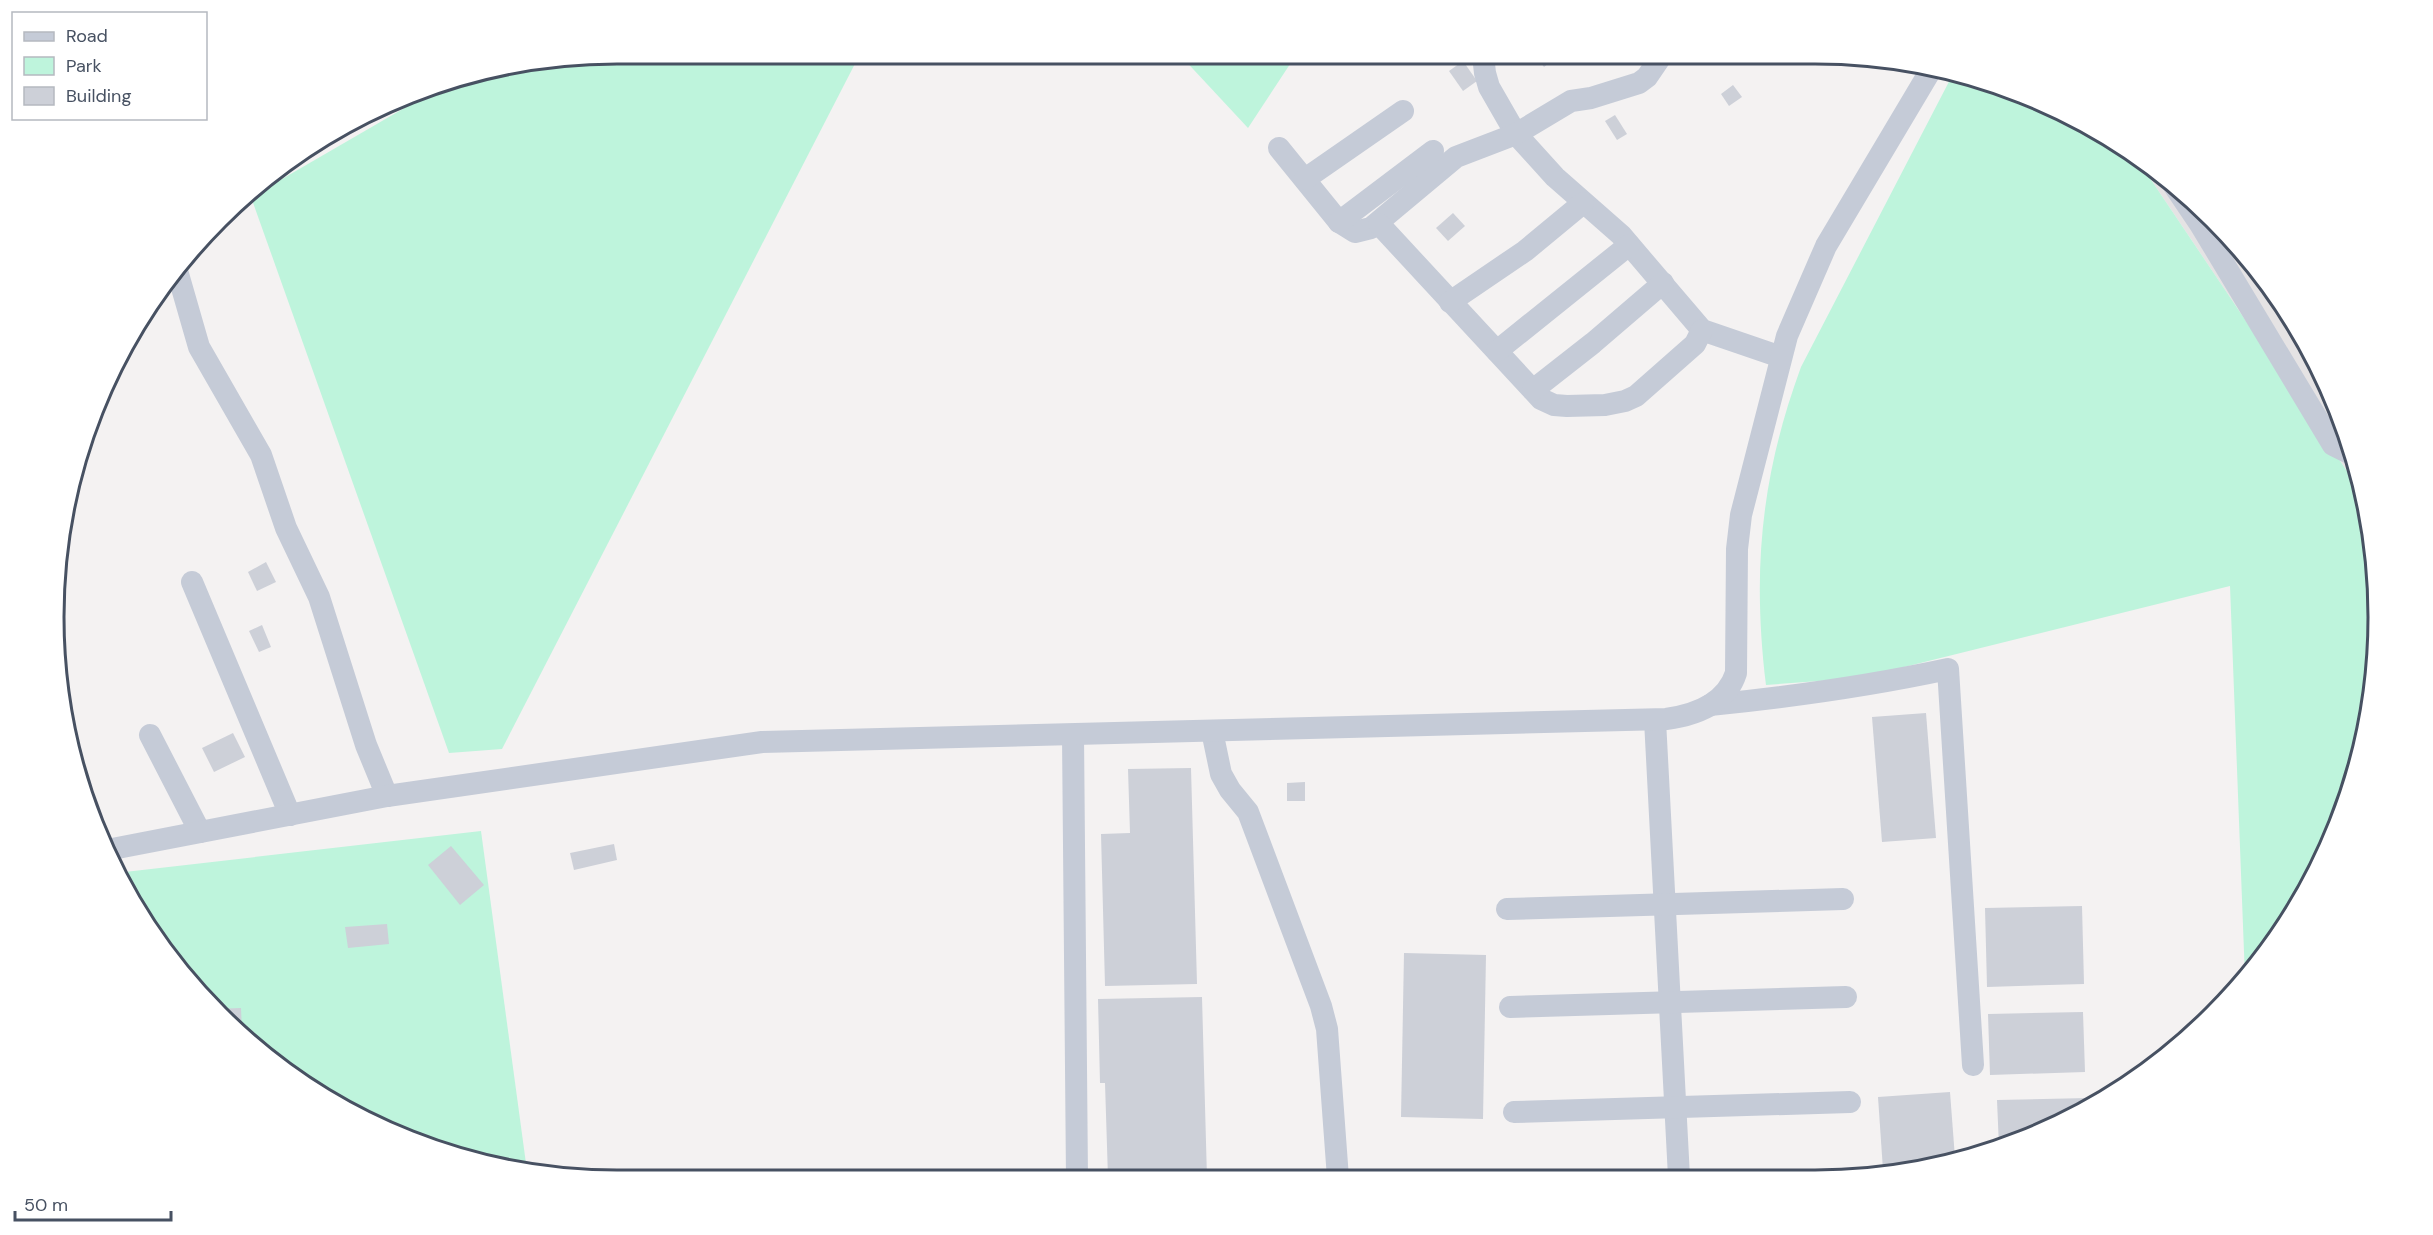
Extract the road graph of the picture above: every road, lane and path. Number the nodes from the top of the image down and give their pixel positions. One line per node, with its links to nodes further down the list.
1 (1485, 64): 5 (street)
2 (1656, 64): 5 (street)
3 (1927, 76): 19 (street)
4 (1403, 111): 8 (street)
5 (1516, 134): 9 (street); 12 (street)
6 (1279, 148): 8 (street)
7 (1433, 151): 11 (street)
8 (1305, 179): 11 (street)
9 (1583, 203): 13 (street); 16 (street)
10 (2199, 219): 21 (street)
11 (1339, 222): 12 (street)
12 (1379, 224): 16 (street)
13 (1629, 246): 15 (street); 18 (street)
14 (180, 280): 28 (street)
15 (1663, 284): 17 (street); 20 (street)
16 (1450, 302): 18 (street)
17 (1702, 330): 19 (street); 20 (street)
18 (1497, 351): 20 (street)
19 (1781, 357): 23 (street)
20 (1533, 390)
21 (2342, 450)
22 (192, 582): 29 (street)
23 (1710, 705): 24 (street); 38 (street)
24 (1655, 720): 25 (street); 33 (street)
25 (1212, 731): 27 (street); 43 (street)
26 (150, 735): 30 (street)
27 (1073, 735): 28 (street); 42 (street)
28 (387, 796): 29 (street)
29 (290, 814): 30 (street)
30 (201, 832): 31 (street)
31 (116, 848)
32 (1843, 899): 33 (street)
33 (1665, 904): 34 (street); 36 (street)
34 (1506, 909)
35 (1846, 997): 36 (street)
36 (1670, 1002): 37 (street); 40 (street)
37 (1510, 1007)
38 (1973, 1065)
39 (1850, 1102): 40 (street)
40 (1675, 1107): 41 (street); 44 (street)
41 (1514, 1112)
42 (1077, 1170)
43 (1337, 1170)
44 (1679, 1170)

